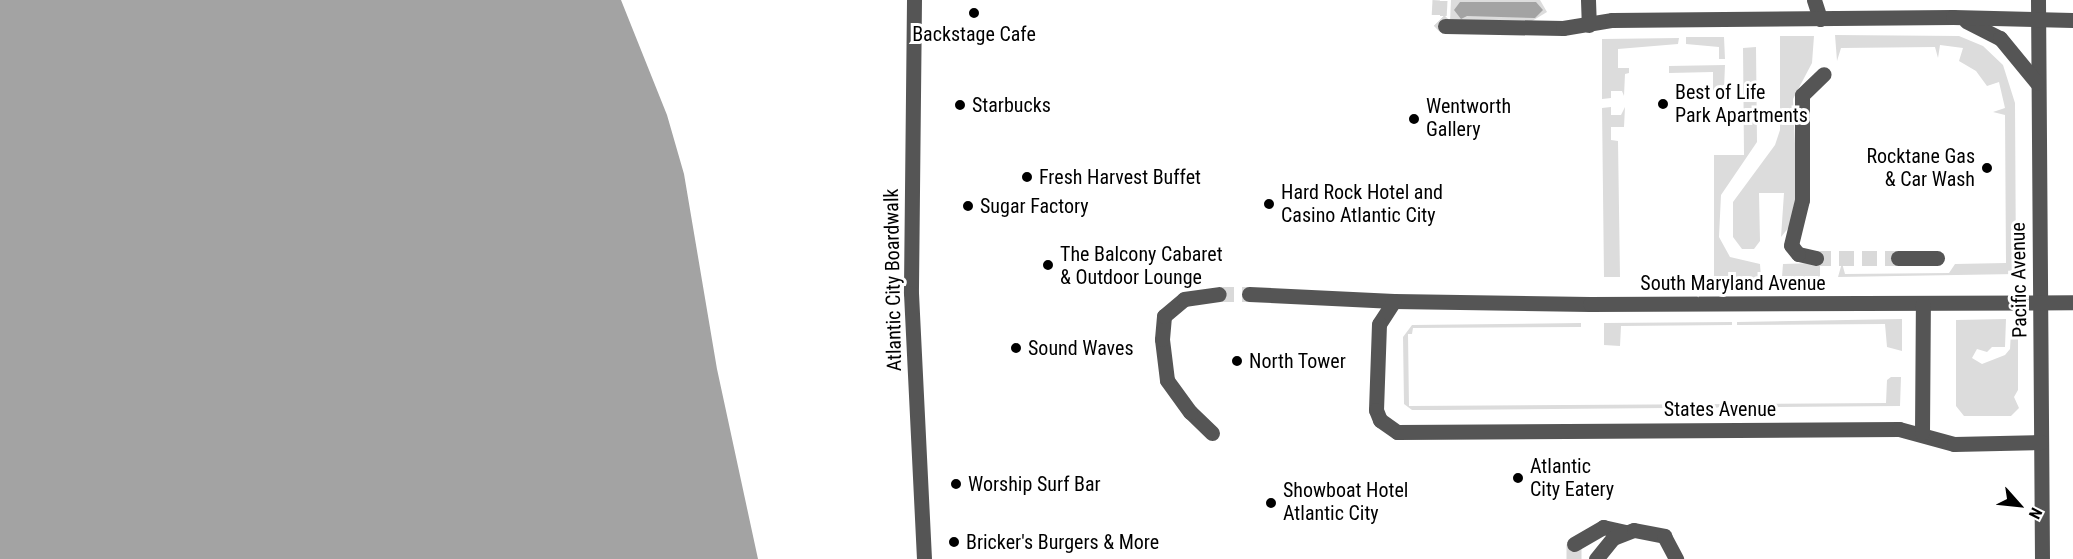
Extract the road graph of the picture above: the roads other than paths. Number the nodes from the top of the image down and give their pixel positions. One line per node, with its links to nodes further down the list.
1 (914, 0): 27 (street, Atlantic City Boardwalk)
2 (1588, 0): 9 (street)
3 (1814, 0): 6 (street)
4 (2038, 0): 7 (street, Pacific Avenue)
5 (1953, 17): 6 (street); 7 (street); 12 (street)
6 (1820, 19): 9 (street)
7 (2038, 19): 8 (street); 12 (street, Pacific Avenue)
8 (2073, 20)
9 (1589, 25): 10 (street)
10 (1445, 26)
11 (1824, 74): 13 (street)
12 (2037, 82): 21 (street, Pacific Avenue)
13 (1816, 258)
14 (1898, 258): 15 (street)
15 (1937, 258)
16 (1218, 294): 22 (street)
17 (1249, 294): 18 (street, South Maryland Avenue)
18 (1394, 301): 20 (street, South Maryland Avenue); 23 (street, States Avenue)
19 (2073, 302): 21 (street, South Maryland Avenue)
20 (1929, 303): 21 (street, South Maryland Avenue); 23 (street)
21 (2040, 303): 24 (street, Pacific Avenue)
22 (1212, 433)
23 (1922, 433): 24 (street, States Avenue)
24 (2041, 442): 30 (street, Pacific Avenue)
25 (1624, 532): 26 (street); 28 (street); 29 (street)
26 (1574, 544)
27 (924, 559)
28 (1596, 559)
29 (1676, 559)
30 (2042, 559)

